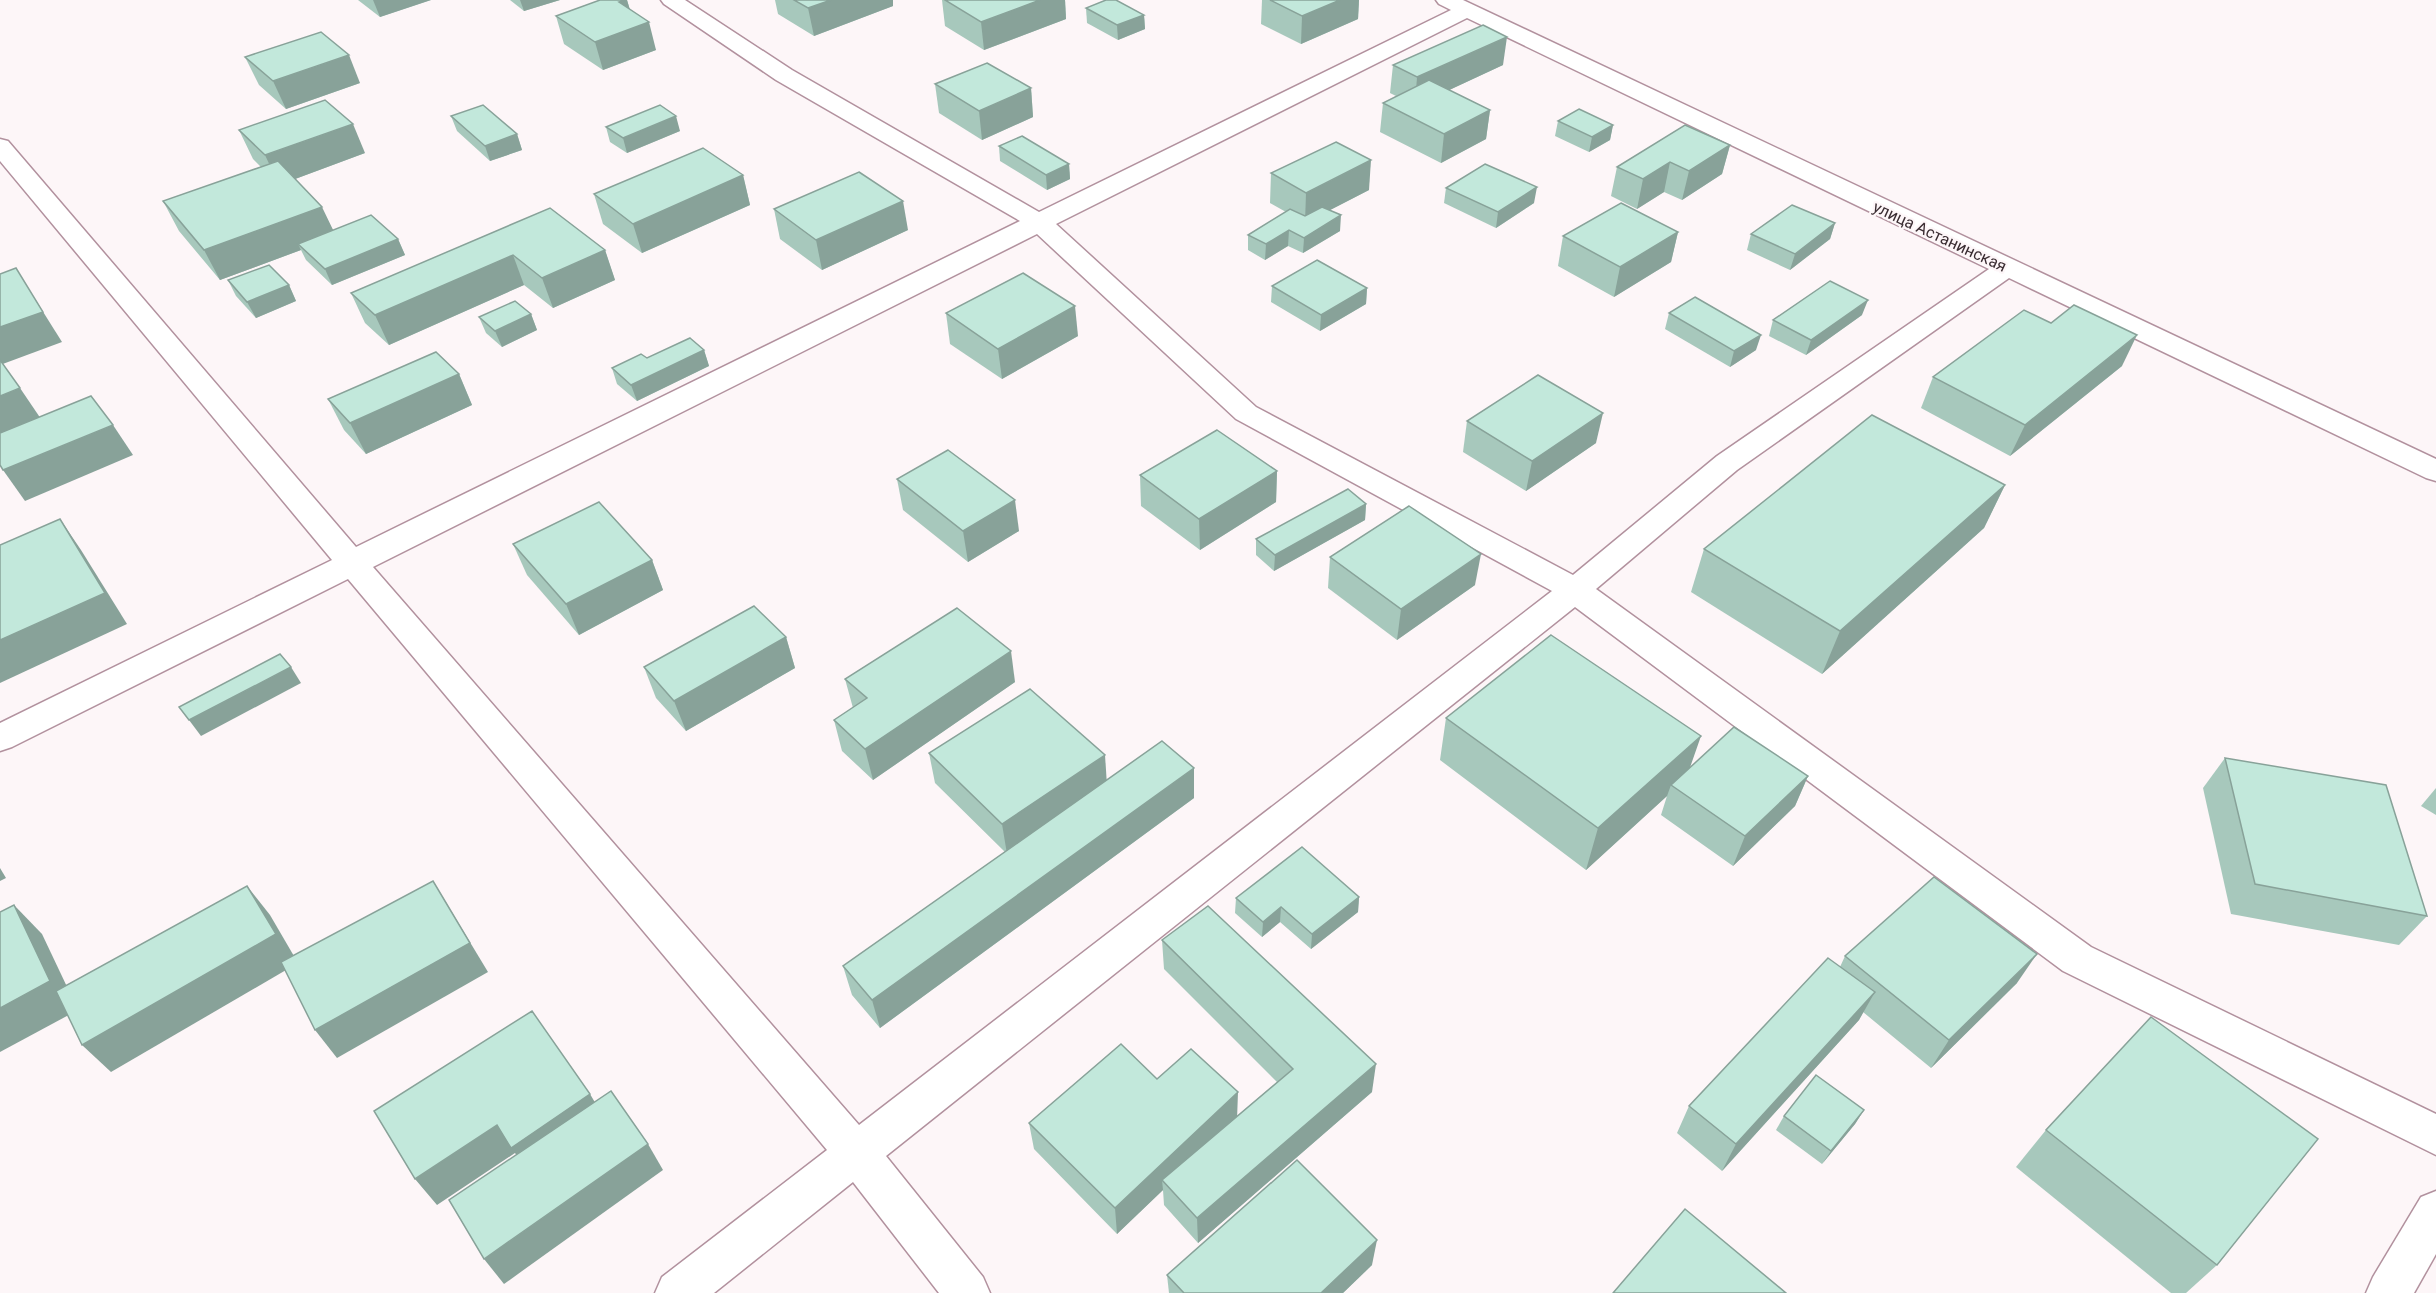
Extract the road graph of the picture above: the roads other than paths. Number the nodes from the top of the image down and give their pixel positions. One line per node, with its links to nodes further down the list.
1 (671, 0): 4 (street)
2 (1456, 5): 4 (street); 5 (street, улица Астанинская)
3 (0, 146): 7 (street)
4 (1039, 222): 7 (street); 8 (street)
5 (2007, 268): 6 (street, улица Астанинская); 8 (street)
6 (2436, 471)
7 (352, 563): 9 (street); 11 (street)
8 (1575, 590): 10 (street); 11 (street)
9 (0, 738)
10 (2436, 1135)
11 (857, 1154): 13 (street); 14 (street)
12 (2436, 1212): 15 (street)
13 (678, 1293)
14 (967, 1293)
15 (2389, 1293)

